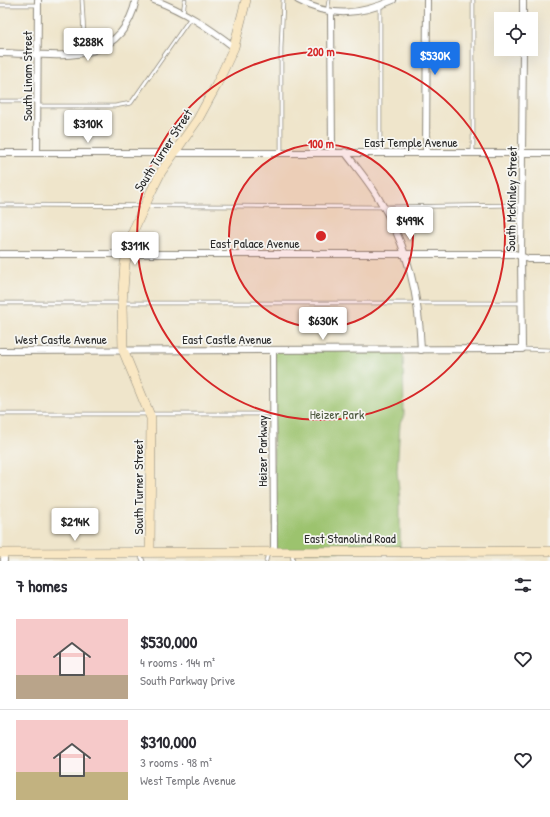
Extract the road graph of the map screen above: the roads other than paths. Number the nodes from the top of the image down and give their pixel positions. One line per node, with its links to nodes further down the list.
1 (82, 0): 21 (lane)
2 (136, 0): 21 (street)
3 (154, 0): 16 (street)
4 (185, 0): 16 (lane)
5 (246, 0): 20 (main road, South Turner Street)
6 (283, 0): 33 (lane)
7 (298, 0): 17 (street)
8 (329, 0): 17 (lane)
9 (393, 0): 15 (street)
10 (427, 0): 29 (street)
11 (473, 0): 35 (lane)
12 (523, 0): 18 (street)
13 (38, 3): 14 (lane); 23 (street, South Linam Street)
14 (0, 5)
15 (380, 6): 17 (street); 34 (lane)
16 (183, 12): 19 (street)
17 (329, 12): 27 (street)
18 (523, 12)
19 (191, 16): 20 (street); 26 (lane)
20 (234, 47): 32 (main road, South Turner Street)
21 (85, 53): 23 (street)
22 (0, 54): 23 (street)
23 (38, 54): 26 (street, South Linam Street)
24 (522, 56): 36 (street, South McKinley Street)
25 (0, 101): 26 (lane)
26 (38, 104): 31 (street, South Linam Street)
27 (332, 152): 28 (street, East Temple Avenue); 33 (street, East Temple Avenue)
28 (345, 152): 34 (street, East Temple Avenue); 41 (street)
29 (426, 152): 34 (street, East Temple Avenue); 35 (street, East Temple Avenue)
30 (0, 153): 31 (street, East Temple Avenue)
31 (37, 153): 32 (street, East Temple Avenue)
32 (175, 153): 33 (street, East Temple Avenue); 39 (main road, South Turner Street)
33 (281, 153)
34 (380, 153)
35 (472, 153): 36 (street, East Temple Avenue)
36 (522, 153): 37 (street, East Temple Avenue); 40 (street, South McKinley Street)
37 (550, 153)
38 (0, 205): 39 (lane)
39 (144, 205): 41 (lane); 43 (main road, South Turner Street)
40 (522, 205): 41 (lane); 45 (street, South McKinley Street)
41 (384, 207): 44 (street)
42 (0, 254): 43 (street, East Palace Avenue)
43 (127, 254): 44 (street, East Palace Avenue); 49 (main road, South Turner Street)
44 (406, 254): 45 (street, East Palace Avenue); 50 (street)
45 (521, 257): 46 (street, East Palace Avenue); 47 (street, South McKinley Street)
46 (550, 259)
47 (522, 303): 50 (lane); 51 (street, South McKinley Street)
48 (0, 304): 49 (lane)
49 (122, 304): 50 (lane); 52 (main road, South Turner Street)
50 (418, 304): 54 (street)
51 (522, 349): 54 (street, East Castle Avenue); 55 (lane)
52 (123, 350): 53 (street, East Castle Avenue); 56 (street, West Castle Avenue); 58 (main road, South Turner Street)
53 (273, 350): 54 (street, East Castle Avenue); 59 (street, Heizer Parkway)
54 (420, 350)
55 (550, 350)
56 (0, 351)
57 (0, 414): 58 (lane)
58 (150, 414): 59 (lane); 60 (main road, South Turner Street)
59 (273, 414): 63 (street, Heizer Parkway)
60 (150, 552): 63 (main road, East Stanolind Road); 66 (main road, East Stanolind Road)
61 (550, 552): 64 (main road, East Stanolind Road)
62 (3, 555): 65 (main road, East Stanolind Road)
63 (269, 555): 64 (main road, East Stanolind Road)
64 (293, 556)
65 (118, 557): 66 (main road, East Stanolind Road)
66 (141, 557)

